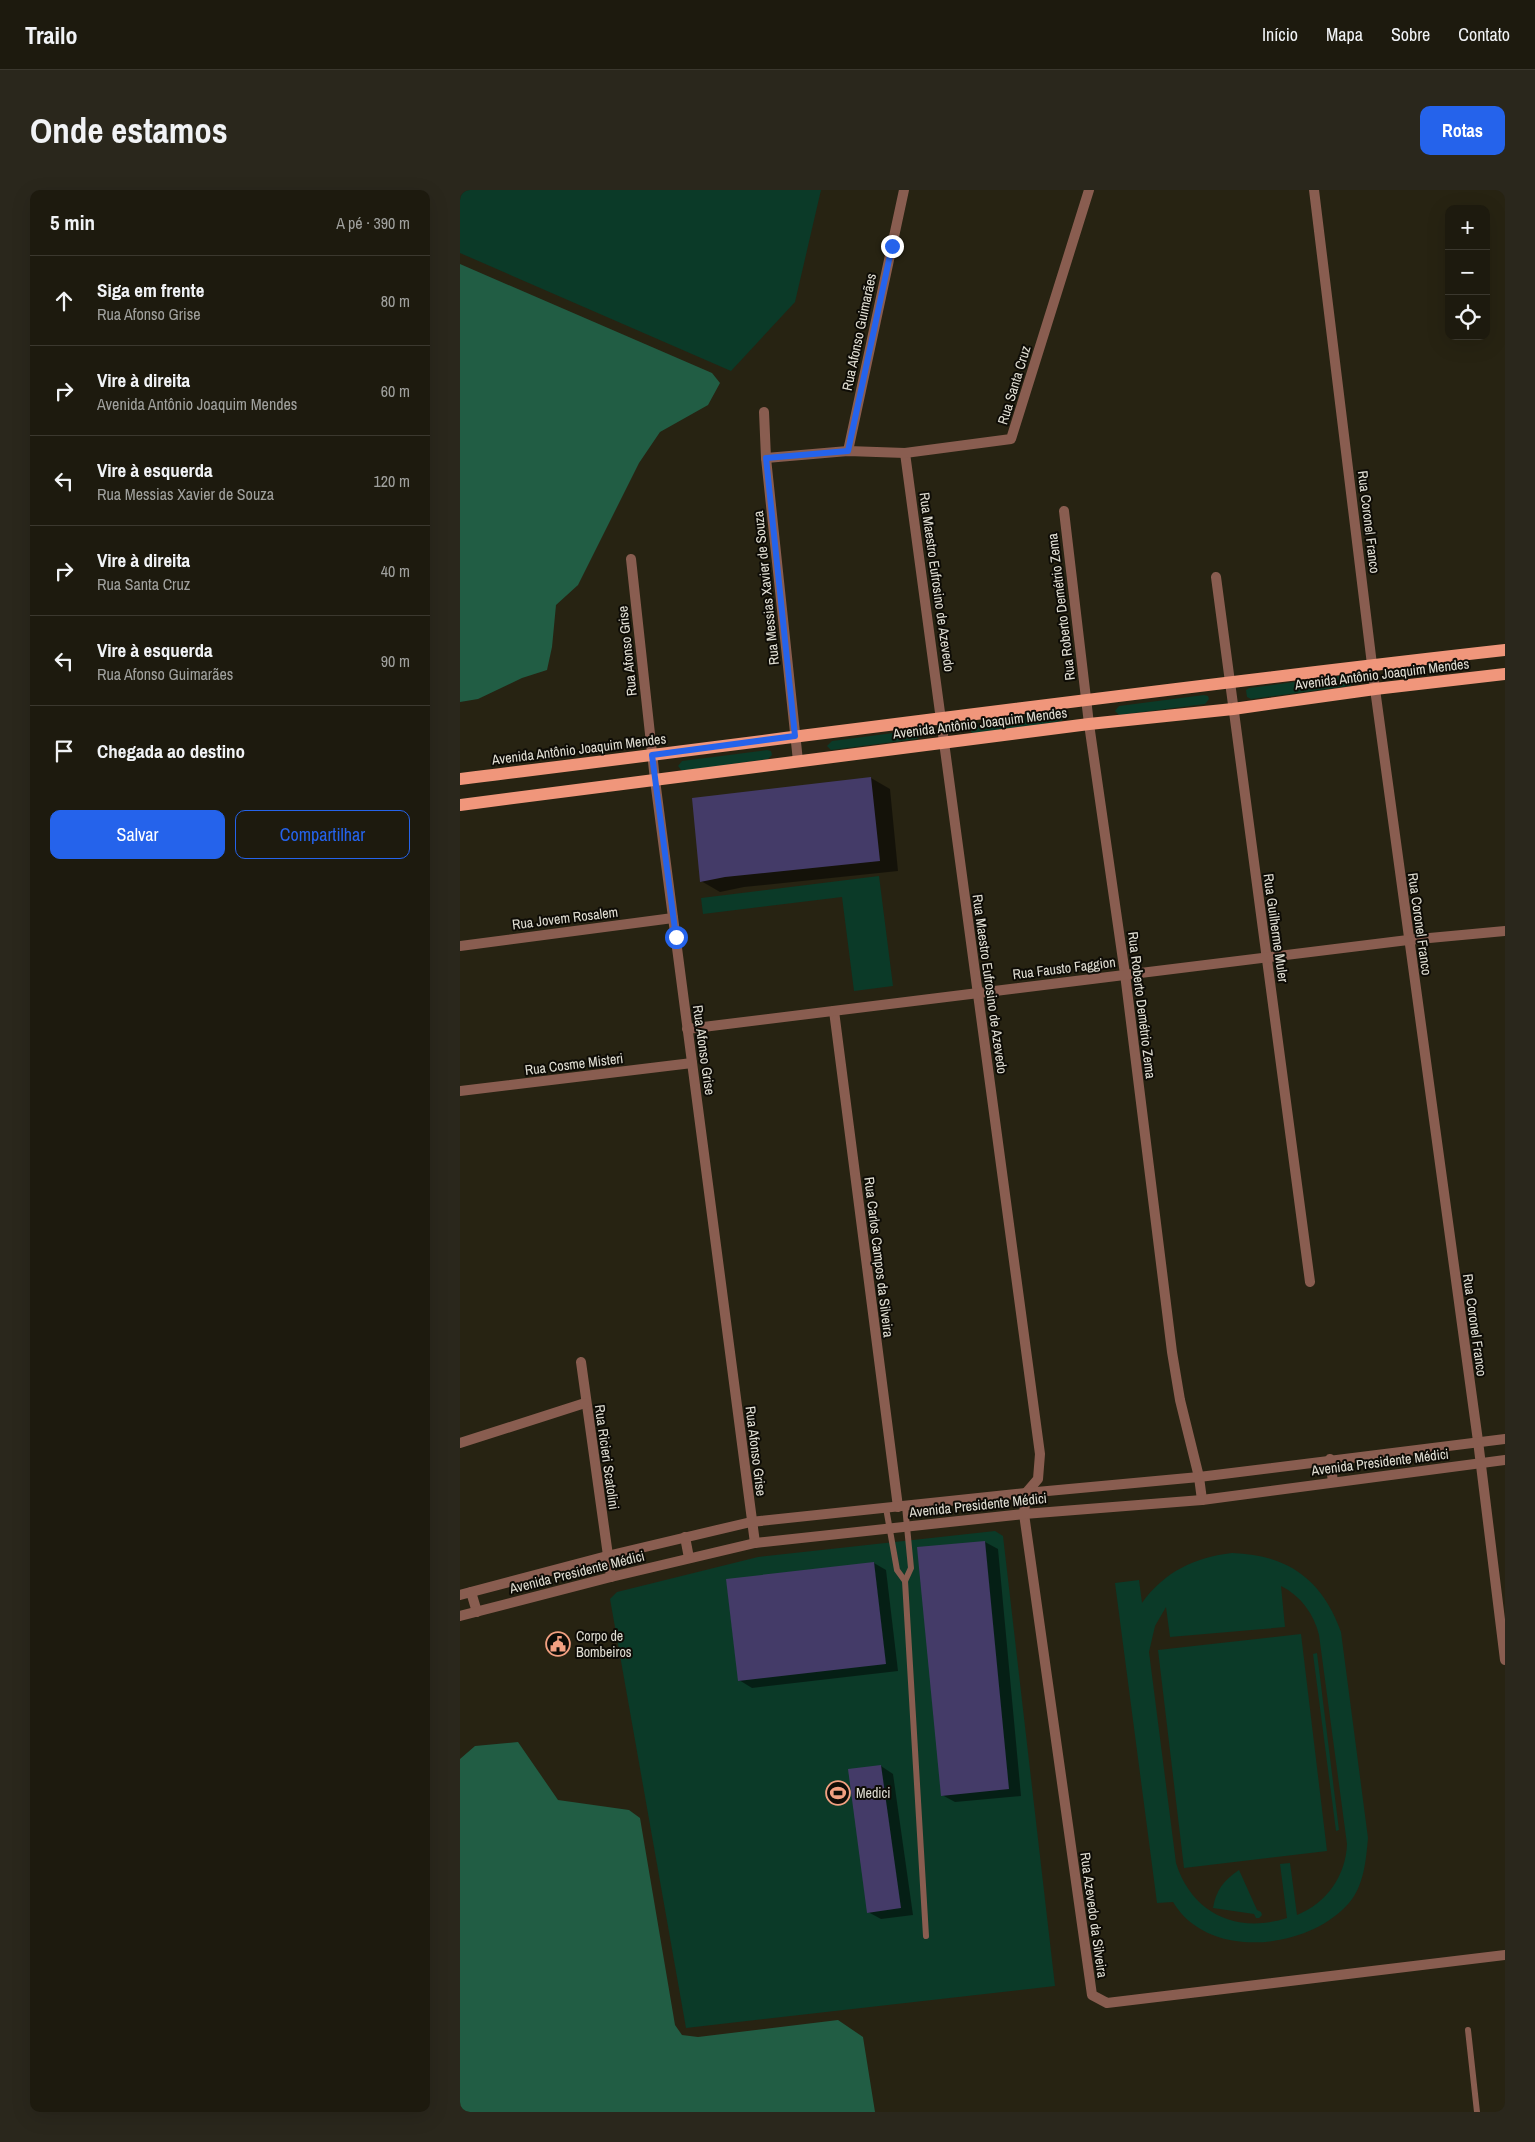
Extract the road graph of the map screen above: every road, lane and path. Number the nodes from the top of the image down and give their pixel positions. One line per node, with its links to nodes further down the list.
1 (904, 190): 5 (street, Rua Afonso Guimarães)
2 (1089, 190): 6 (street, Rua Santa Cruz)
3 (1314, 190): 12 (street, Rua Coronel Franco)
4 (764, 412): 7 (street, Rua Messias Xavier de Souza)
5 (848, 451): 6 (street, Rua Santa Cruz); 7 (street, Rua Santa Cruz)
6 (905, 453): 18 (street, Rua Maestro Eufrosino de Azevedo)
7 (766, 458): 20 (street, Rua Messias Xavier de Souza)
8 (1064, 511): 16 (street, Rua Roberto Demétrio Zema)
9 (631, 559): 22 (street, Rua Afonso Grise)
10 (1216, 577): 14 (street, Rua Guilherme Muler)
11 (1505, 650): 12 (main road, Avenida Antônio Joaquim Mendes)
12 (1373, 665): 14 (main road, Avenida Antônio Joaquim Mendes); 15 (street, Rua Coronel Franco)
13 (1505, 674): 15 (main road, Avenida Antônio Joaquim Mendes)
14 (1229, 681): 16 (main road, Avenida Antônio Joaquim Mendes); 17 (street, Rua Guilherme Muler)
15 (1375, 689): 17 (main road, Avenida Antônio Joaquim Mendes); 29 (street, Rua Coronel Franco)
16 (1086, 702): 18 (main road, Avenida Antônio Joaquim Mendes); 19 (street, Rua Roberto Demétrio Zema)
17 (1233, 709): 19 (main road, Avenida Antônio Joaquim Mendes); 31 (street, Rua Guilherme Muler)
18 (942, 719): 20 (main road, Avenida Antônio Joaquim Mendes); 21 (street, Rua Maestro Eufrosino de Azevedo)
19 (1089, 724): 21 (main road, Avenida Antônio Joaquim Mendes); 32 (street, Rua Roberto Demétrio Zema)
20 (795, 736): 22 (main road, Avenida Antônio Joaquim Mendes); 23 (street, Rua Messias Xavier de Souza)
21 (945, 743): 23 (main road, Avenida Antônio Joaquim Mendes); 33 (street, Rua Maestro Eufrosino de Azevedo)
22 (652, 755): 24 (main road, Avenida Antônio Joaquim Mendes); 25 (street, Rua Afonso Grise)
23 (798, 761): 25 (main road, Avenida Antônio Joaquim Mendes)
24 (460, 779)
25 (656, 780): 26 (main road, Avenida Antônio Joaquim Mendes); 27 (street, Rua Afonso Grise)
26 (460, 805)
27 (673, 918): 30 (street, Rua Jovem Rosalem); 35 (street, Rua Afonso Grise)
28 (1505, 931): 29 (street, Rua Fausto Faggion)
29 (1408, 940): 31 (street, Rua Fausto Faggion); 42 (street, Rua Coronel Franco)
30 (460, 946)
31 (1267, 958): 32 (street, Rua Fausto Faggion); 38 (street, Rua Guilherme Muler)
32 (1124, 974): 33 (street, Rua Fausto Faggion); 47 (street, Rua Roberto Demétrio Zema)
33 (977, 994): 34 (street, Rua Fausto Faggion); 49 (street, Rua Maestro Eufrosino de Azevedo)
34 (834, 1011): 35 (street, Rua Fausto Faggion); 51 (street, Rua Carlos Campos da Silveira)
35 (687, 1029): 36 (street, Rua Afonso Grise)
36 (692, 1064): 37 (street, Rua Cosme Misteri); 54 (street, Rua Afonso Grise)
37 (460, 1092)
38 (1310, 1282)
39 (581, 1362): 40 (street, Rua Ricieri Scatolini)
40 (585, 1403): 43 (street); 59 (street, Rua Ricieri Scatolini)
41 (1505, 1438): 42 (street, Avenida Presidente Médici)
42 (1478, 1441): 44 (street, Avenida Presidente Médici); 46 (street, Rua Coronel Franco)
43 (460, 1443)
44 (1330, 1459): 47 (street, Avenida Presidente Médici); 48 (street)
45 (1505, 1460): 46 (street, Avenida Presidente Médici)
46 (1480, 1463): 48 (street, Avenida Presidente Médici); 67 (street, Rua Coronel Franco)
47 (1198, 1477): 49 (street, Avenida Presidente Médici); 50 (street, Rua Roberto Demétrio Zema)
48 (1333, 1482): 50 (street, Avenida Presidente Médici)
49 (1026, 1493): 51 (street, Avenida Presidente Médici); 53 (street, Rua Maestro Eufrosino de Azevedo)
50 (1202, 1500): 53 (street, Avenida Presidente Médici)
51 (901, 1506): 52 (street, Avenida Presidente Médici); 55 (lane)
52 (886, 1508): 54 (street, Avenida Presidente Médici); 56 (lane)
53 (1024, 1514): 55 (street, Avenida Presidente Médici); 69 (street, Rua Azevedo da Silveira)
54 (751, 1522): 57 (street, Avenida Presidente Médici); 58 (street, Rua Afonso Grise)
55 (907, 1526): 56 (street, Avenida Presidente Médici); 62 (lane)
56 (890, 1528): 58 (street, Avenida Presidente Médici); 62 (lane)
57 (685, 1537): 59 (street, Avenida Presidente Médici); 60 (street)
58 (755, 1543): 60 (street, Avenida Presidente Médici)
59 (607, 1556): 61 (street, Rua Ricieri Scatolini); 63 (street, Avenida Presidente Médici)
60 (689, 1558): 61 (street, Avenida Presidente Médici)
61 (611, 1577): 65 (street, Avenida Presidente Médici)
62 (905, 1581): 68 (lane)
63 (471, 1592): 64 (street, Avenida Presidente Médici); 65 (street)
64 (460, 1595)
65 (477, 1612): 66 (street, Avenida Presidente Médici)
66 (460, 1616)
67 (1505, 1660)
68 (926, 1936)
69 (1505, 1955)
70 (1468, 2030): 71 (lane)
71 (1477, 2112)

